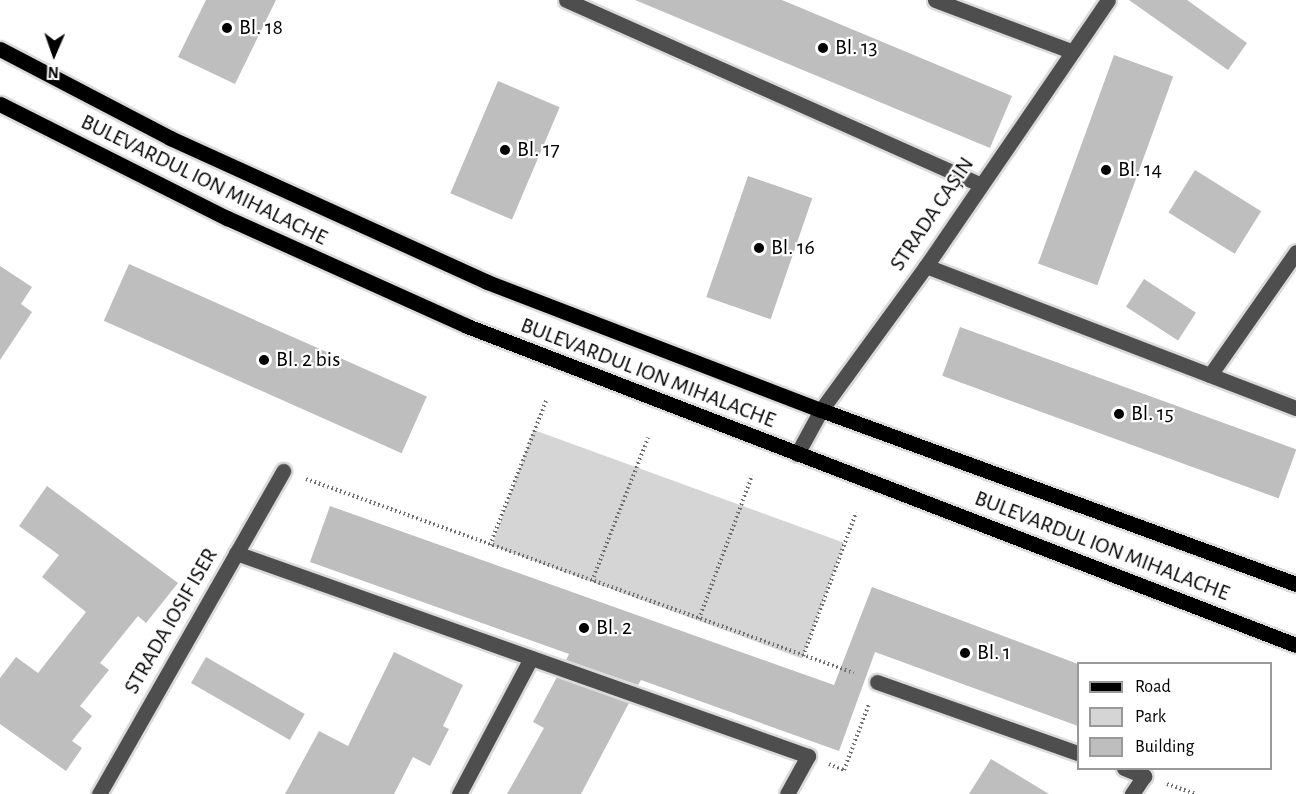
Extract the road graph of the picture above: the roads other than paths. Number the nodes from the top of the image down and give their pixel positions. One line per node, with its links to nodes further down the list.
1 (566, 0): 7 (street)
2 (935, 0): 5 (street)
3 (1108, 0): 5 (street, STRADA CAȘIN)
4 (0, 49): 12 (main road, BULEVARDUL ION MIHALACHE)
5 (1071, 51): 7 (street, STRADA CAȘIN)
6 (0, 104): 13 (main road, BULEVARDUL ION MIHALACHE)
7 (980, 184): 9 (street, STRADA CAȘIN)
8 (1296, 252): 10 (street)
9 (926, 266): 10 (street); 12 (street, STRADA CAȘIN)
10 (1210, 375): 11 (street)
11 (1296, 408)
12 (821, 410): 13 (street, STRADA CAȘIN); 16 (main road, BULEVARDUL ION MIHALACHE)
13 (797, 454): 17 (main road, BULEVARDUL ION MIHALACHE)
14 (283, 471): 15 (street, STRADA IOSIF ISER)
15 (236, 553): 18 (street); 22 (street, STRADA IOSIF ISER)
16 (1296, 584)
17 (1296, 645)
18 (531, 658): 23 (street); 24 (street)
19 (877, 682): 20 (street)
20 (1077, 753)
21 (1129, 770): 25 (street)
22 (99, 794)
23 (459, 794)
24 (787, 794)
25 (1132, 794)

